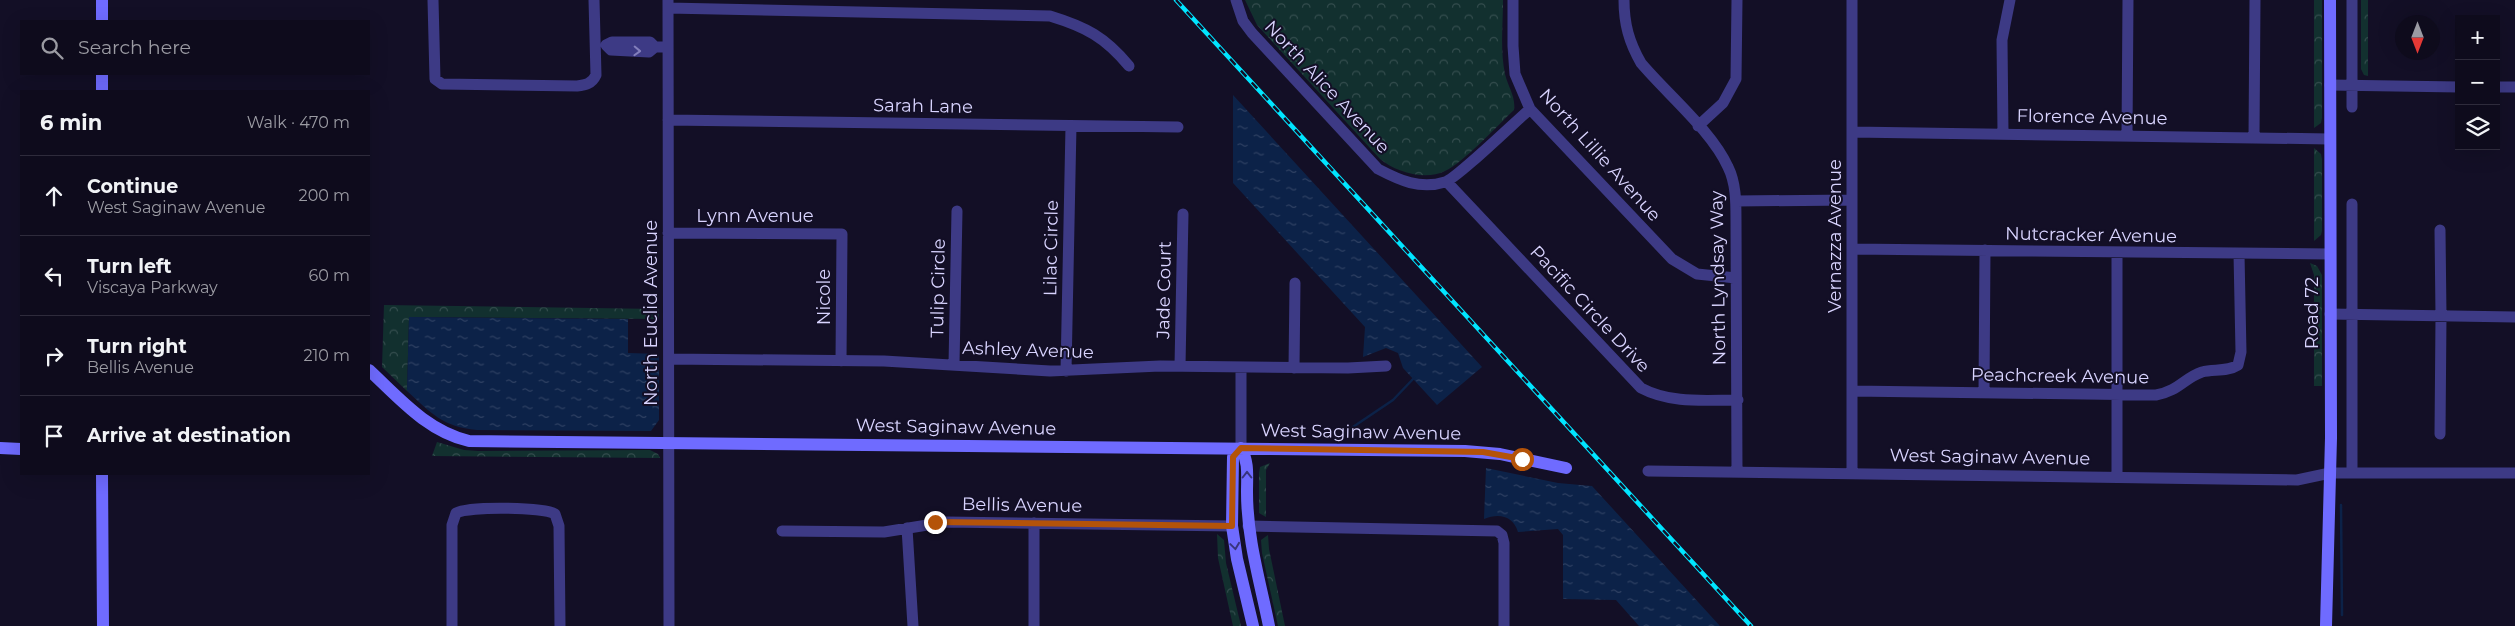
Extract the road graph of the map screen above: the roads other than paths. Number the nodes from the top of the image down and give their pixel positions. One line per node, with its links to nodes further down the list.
1 (102, 0): 15 (street)
2 (433, 0): 16 (street)
3 (594, 0): 16 (street)
4 (1236, 0): 37 (street, North Alice Avenue)
5 (1513, 0): 27 (street, North Lillie Avenue)
6 (1624, 0): 30 (street, North Lyndsay Way)
7 (1737, 0): 30 (street)
8 (1852, 0): 32 (street, Vernazza Avenue)
9 (2010, 0): 33 (street)
10 (2128, 0): 34 (street)
11 (2255, 0): 35 (street)
12 (2330, 0): 20 (street, Road 72)
13 (2352, 0): 21 (street)
14 (668, 4): 17 (street, North Euclid Avenue); 18 (street)
15 (102, 20)
16 (601, 45): 17 (street)
17 (668, 47): 28 (street, North Euclid Avenue)
18 (1129, 66)
19 (102, 75): 25 (street)
20 (2330, 85): 21 (street); 36 (street, Road 72)
21 (2352, 85): 22 (street); 26 (street)
22 (2455, 87)
23 (2500, 87): 24 (street)
24 (2515, 87)
25 (102, 90)
26 (2352, 107)
27 (1530, 108): 37 (street); 51 (street, North Lillie Avenue)
28 (668, 120): 29 (street, Sarah Lane); 44 (street, North Euclid Avenue)
29 (1071, 126): 31 (street, Sarah Lane); 65 (street, Lilac Circle)
30 (1698, 126): 39 (street, North Lyndsay Way)
31 (1178, 127)
32 (1853, 132): 33 (street, Florence Avenue); 38 (street, Vernazza Avenue)
33 (2003, 133): 34 (street, Florence Avenue)
34 (2127, 135): 35 (street, Florence Avenue)
35 (2254, 137): 36 (street, Florence Avenue)
36 (2330, 139): 50 (street, Road 72)
37 (1447, 182): 69 (street, Pacific Circle Drive)
38 (1852, 200): 39 (street); 46 (street, Vernazza Avenue)
39 (1736, 201): 51 (street, North Lyndsay Way)
40 (2352, 204): 54 (street)
41 (957, 212): 59 (street, Tulip Circle)
42 (1183, 214): 60 (street, Jade Court)
43 (2440, 230): 55 (street)
44 (668, 233): 45 (street, Lynn Avenue); 57 (street, North Euclid Avenue)
45 (842, 234): 58 (street, Nicole)
46 (1852, 249): 47 (street, Nutcracker Avenue); 66 (street, Vernazza Avenue)
47 (1985, 250): 48 (street, Nutcracker Avenue); 67 (street)
48 (2118, 253): 49 (street, Nutcracker Avenue); 68 (street)
49 (2239, 254): 50 (street, Nutcracker Avenue); 68 (street, Peachcreek Avenue)
50 (2330, 254): 53 (street, Road 72)
51 (1736, 278): 69 (street, North Lyndsay Way)
52 (1295, 283): 63 (street)
53 (2330, 314): 54 (street); 79 (street, Road 72)
54 (2351, 314): 55 (street); 80 (street)
55 (2441, 316): 56 (street); 70 (street)
56 (2515, 317)
57 (669, 359): 58 (street, Ashley Avenue); 71 (street, North Euclid Avenue)
58 (841, 361): 59 (street, Ashley Avenue)
59 (954, 365): 65 (street, Ashley Avenue)
60 (1180, 366): 62 (street, Ashley Avenue); 65 (street, Ashley Avenue)
61 (1386, 366): 63 (street, Ashley Avenue)
62 (1241, 367): 63 (street, Ashley Avenue); 73 (street)
63 (1294, 368)
64 (370, 371): 71 (street, West Saginaw Avenue)
65 (1066, 371)
66 (1853, 391): 67 (street, Peachcreek Avenue); 78 (street, Vernazza Avenue)
67 (1984, 392): 68 (street, Peachcreek Avenue)
68 (2116, 395): 83 (street)
69 (1738, 400): 77 (street, North Lyndsay Way)
70 (2440, 434)
71 (668, 441): 73 (street, West Saginaw Avenue); 93 (street, North Euclid Avenue)
72 (0, 448): 74 (street)
73 (1241, 448): 75 (street, West Saginaw Avenue); 85 (street); 86 (street, one-way to 73)
74 (20, 449)
75 (1566, 468)
76 (1648, 471): 77 (street, West Saginaw Avenue)
77 (1736, 472): 78 (street, West Saginaw Avenue)
78 (1852, 472): 83 (street, West Saginaw Avenue)
79 (2330, 473): 80 (street, West Saginaw Avenue); 83 (street, West Saginaw Avenue); 98 (street, Road 72)
80 (2352, 473): 81 (street, West Saginaw Avenue)
81 (2515, 473)
82 (102, 475): 90 (street)
83 (2117, 477)
84 (1034, 523): 85 (street, Bellis Avenue); 87 (street, Bellis Avenue); 95 (street)
85 (1232, 526): 89 (street, one-way to 89)
86 (1248, 526): 96 (street); 97 (street)
87 (907, 528): 88 (street, Bellis Avenue); 94 (street)
88 (782, 531)
89 (1253, 625)
90 (103, 626)
91 (452, 626): 92 (street)
92 (560, 626)
93 (669, 626)
94 (912, 626)
95 (1034, 626)
96 (1268, 626)
97 (1504, 626)
98 (2326, 626)

